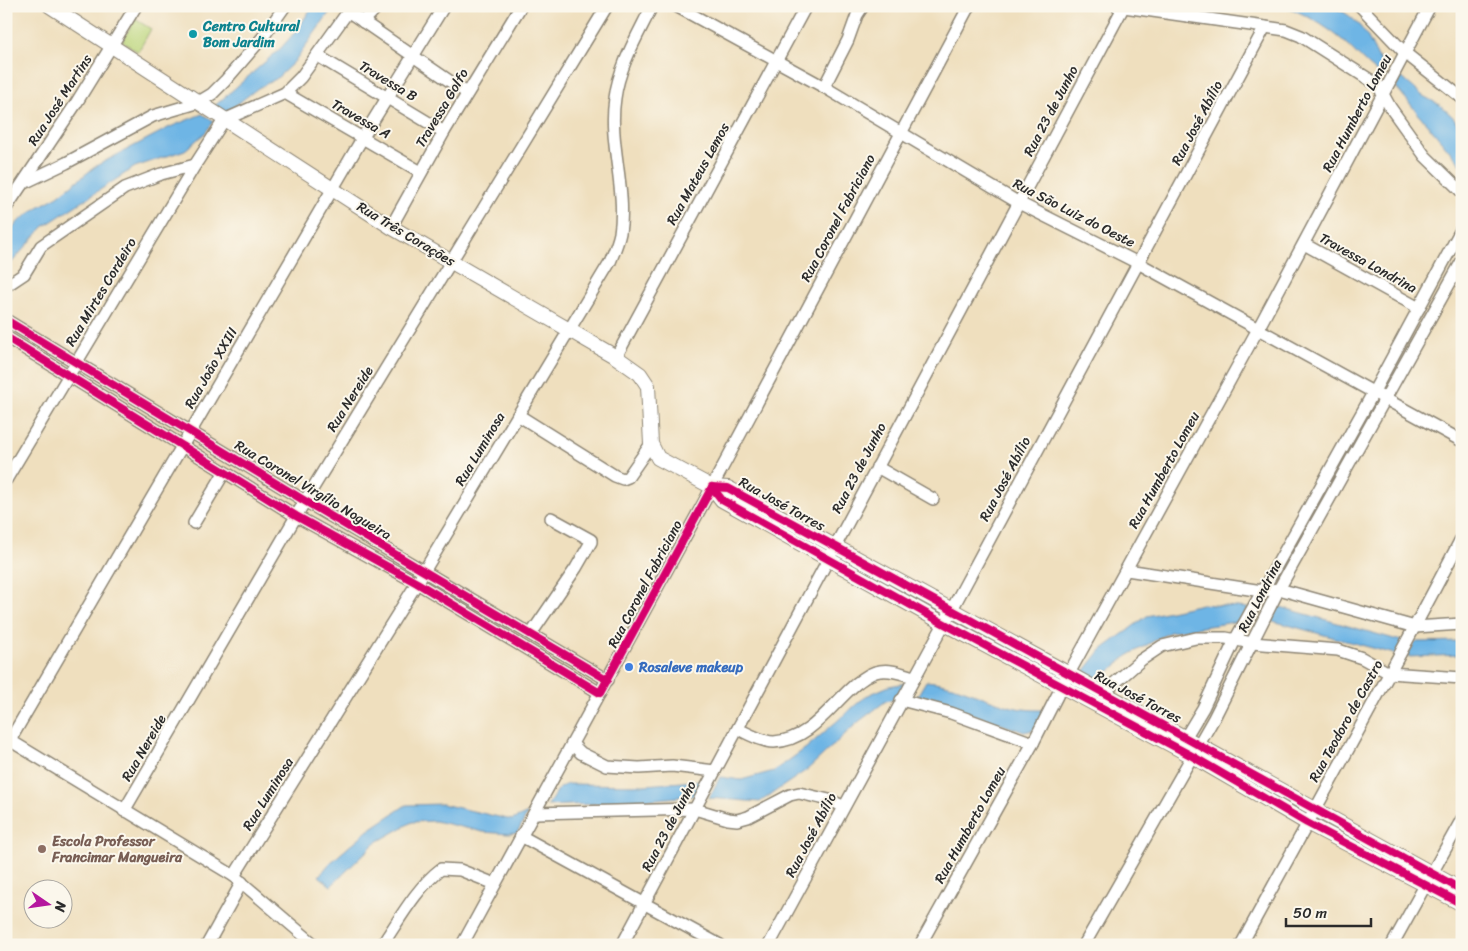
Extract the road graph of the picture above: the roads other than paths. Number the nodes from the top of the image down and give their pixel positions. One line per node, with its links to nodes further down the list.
1 (50, 6): 20 (street, Rua Três Corações)
2 (136, 6): 20 (street, Rua José Martins)
3 (285, 6): 31 (street)
4 (378, 6): 18 (street)
5 (444, 6): 23 (street, Rua João XXIII)
6 (522, 6): 27 (street, Travessa Golfo)
7 (607, 6): 47 (street, Rua Nereide)
8 (652, 6): 53 (street, Rua Luminosa)
9 (676, 6): 24 (street, Rua São Luiz do Oeste)
10 (806, 6): 24 (street, Rua Mateus Lemos)
11 (863, 6): 25 (street)
12 (969, 6): 34 (street, Rua Coronel Fabriciano)
13 (1117, 6): 14 (street)
14 (1124, 6): 19 (street); 41 (street, Rua 23 de Junho)
15 (1360, 6): 21 (street)
16 (1430, 6): 21 (street, Rua Humberto Lomeu)
17 (350, 9): 18 (street); 22 (street)
18 (363, 22): 23 (street)
19 (1265, 27): 28 (street); 48 (street, Rua José Abílio)
20 (112, 46): 31 (street, Rua Três Corações); 38 (street, Rua José Martins)
21 (1405, 53): 28 (street, Rua Humberto Lomeu); 30 (street)
22 (318, 56): 26 (street); 29 (street, Travessa B)
23 (412, 57): 27 (street); 29 (street, Rua João XXIII)
24 (776, 61): 25 (street, Rua São Luiz do Oeste); 55 (street, Rua Mateus Lemos)
25 (824, 87): 34 (street, Rua São Luiz do Oeste)
26 (285, 93): 32 (street); 35 (street, Travessa A)
27 (467, 93): 33 (street, Travessa Golfo)
28 (1384, 94): 40 (street); 45 (street, Rua Humberto Lomeu)
29 (387, 98): 33 (street, Travessa B); 35 (street, Rua João XXIII)
30 (1462, 98)
31 (198, 103): 32 (street, Rua Três Corações); 38 (street)
32 (224, 120): 36 (street, Rua Mirtes Cordeiro); 39 (street, Rua Três Corações)
33 (444, 132): 37 (street, Travessa Golfo)
34 (900, 132): 41 (street, Rua São Luiz do Oeste); 68 (street, Rua Coronel Fabriciano)
35 (363, 137): 37 (street, Travessa A); 39 (street, Rua João XXIII)
36 (195, 165): 49 (street); 56 (street, Rua Mirtes Cordeiro)
37 (421, 172): 43 (street, Travessa Golfo)
38 (24, 183): 42 (street, Rua José Martins)
39 (332, 190): 43 (street, Rua Três Corações); 61 (street, Rua João XXIII)
40 (1462, 192)
41 (1019, 203): 48 (street, Rua São Luiz do Oeste); 65 (street, Rua 23 de Junho)
42 (6, 208)
43 (391, 227): 47 (street, Rua Três Corações)
44 (1462, 228): 50 (street, Rua Londrina)
45 (1304, 244): 50 (street, Travessa Londrina); 52 (street, Rua Humberto Lomeu)
46 (1462, 261): 59 (street, Rua Londrina)
47 (452, 262): 53 (street, Rua Três Corações); 70 (street, Rua Nereide)
48 (1138, 263): 52 (street, Rua São Luiz do Oeste); 81 (street, Rua José Abílio)
49 (6, 286)
50 (1419, 308): 58 (street, Rua Londrina)
51 (6, 320): 56 (street, Rua Coronel Virgílio Nogueira)
52 (1258, 329): 58 (street, Rua São Luiz do Oeste); 77 (street, Rua Humberto Lomeu)
53 (569, 330): 55 (street, Rua Três Corações); 60 (street, Rua Luminosa)
54 (6, 336): 57 (street, Rua Coronel Virgílio Nogueira)
55 (616, 357): 63 (street, Rua Três Corações)
56 (76, 363): 57 (street, Rua Mirtes Cordeiro); 61 (street, Rua Coronel Virgílio Nogueira)
57 (69, 375): 64 (street, Rua Coronel Virgílio Nogueira); 67 (street, Rua Mirtes Cordeiro)
58 (1373, 393): 59 (street, Rua São Luiz do Oeste); 80 (street, Rua Londrina)
59 (1386, 399): 62 (street, Rua São Luiz do Oeste); 79 (street, Rua Londrina)
60 (518, 415): 63 (street); 76 (street, Rua Luminosa)
61 (191, 432): 64 (street, Rua João XXIII); 70 (street, Rua Coronel Virgílio Nogueira)
62 (1462, 441)
63 (651, 444): 68 (street)
64 (182, 447): 66 (street, Rua Coronel Virgílio Nogueira); 97 (street, Rua João XXIII)
65 (877, 467): 69 (street); 75 (street, Rua 23 de Junho)
66 (224, 473): 71 (street, Rua Coronel Virgílio Nogueira); 73 (street)
67 (6, 480)
68 (712, 487): 75 (street, Rua José Torres); 90 (street, Rua Coronel Fabriciano)
69 (933, 498)
70 (305, 501): 71 (street, Rua Nereide); 76 (street, Rua Coronel Virgílio Nogueira)
71 (296, 516): 78 (street, Rua Coronel Virgílio Nogueira); 106 (street, Rua Nereide)
72 (551, 518): 84 (street)
73 (194, 524)
74 (1462, 537): 83 (street, Rua Teodoro de Castro)
75 (831, 553): 81 (street, Rua José Torres); 95 (street, Rua 23 de Junho)
76 (423, 570): 78 (street, Rua Luminosa); 84 (street, Rua Coronel Virgílio Nogueira)
77 (1127, 570): 80 (street); 91 (street, Rua Humberto Lomeu)
78 (416, 582): 92 (street, Rua Coronel Virgílio Nogueira); 111 (street, Rua Luminosa)
79 (1279, 589): 80 (street); 83 (street); 86 (street, Rua Londrina)
80 (1262, 591): 85 (street, Rua Londrina)
81 (947, 617): 88 (street, Rua José Abílio); 91 (street, Rua José Torres)
82 (1462, 624): 83 (street)
83 (1416, 627): 87 (street, Rua Teodoro de Castro)
84 (531, 634): 90 (street, Rua Coronel Virgílio Nogueira)
85 (1235, 640): 86 (street); 93 (street); 96 (street, Rua Londrina)
86 (1252, 643): 87 (street); 101 (street, Rua Londrina)
87 (1389, 673): 89 (street); 105 (street, Rua Teodoro de Castro)
88 (914, 677): 94 (street, Rua José Abílio); 95 (street)
89 (1462, 678)
90 (608, 680): 92 (street, Rua Coronel Fabriciano)
91 (1066, 680): 93 (street, Rua José Torres); 98 (street, Rua Humberto Lomeu); 100 (street, Rua José Torres)
92 (600, 694): 99 (street, Rua Coronel Fabriciano)
93 (1102, 694): 96 (street, Rua José Torres)
94 (901, 700): 98 (street); 103 (street, Rua José Abílio)
95 (738, 729): 102 (street, Rua 23 de Junho)
96 (1186, 736): 100 (street, Rua Londrina); 101 (street, Rua José Torres)
97 (8, 742): 106 (street)
98 (1033, 743): 124 (street, Rua Humberto Lomeu)
99 (572, 744): 102 (street); 107 (street, Rua Coronel Fabriciano)
100 (1178, 749): 101 (street, Rua José Torres)
101 (1195, 750): 105 (street, Rua José Torres); 109 (street, Rua José Torres); 125 (street, Rua Londrina)
102 (715, 771): 104 (street, Rua 23 de Junho)
103 (843, 806): 104 (street); 123 (street, Rua José Abílio)
104 (695, 809): 107 (street); 115 (street, Rua 23 de Junho)
105 (1314, 809): 109 (street, Rua Teodoro de Castro); 112 (street, Rua José Torres)
106 (124, 811): 111 (street)
107 (535, 813): 110 (street, Rua Coronel Fabriciano)
108 (1462, 819): 112 (street)
109 (1307, 823): 112 (street, Rua José Torres); 126 (street, Rua Teodoro de Castro)
110 (521, 836): 113 (street, Rua Coronel Fabriciano); 115 (street)
111 (238, 879): 117 (street, Rua Luminosa); 118 (street)
112 (1429, 879): 114 (street, Rua José Torres); 116 (street, Rua José Torres); 127 (street)
113 (495, 884): 119 (street); 120 (street, Rua Coronel Fabriciano)
114 (1462, 890)
115 (646, 903): 121 (street, Rua 23 de Junho); 122 (street)
116 (1462, 904)
117 (207, 945)
118 (315, 945)
119 (382, 945)
120 (462, 945)
121 (622, 945)
122 (720, 945)
123 (769, 945)
124 (920, 945)
125 (1084, 945)
126 (1241, 945)
127 (1392, 945)

